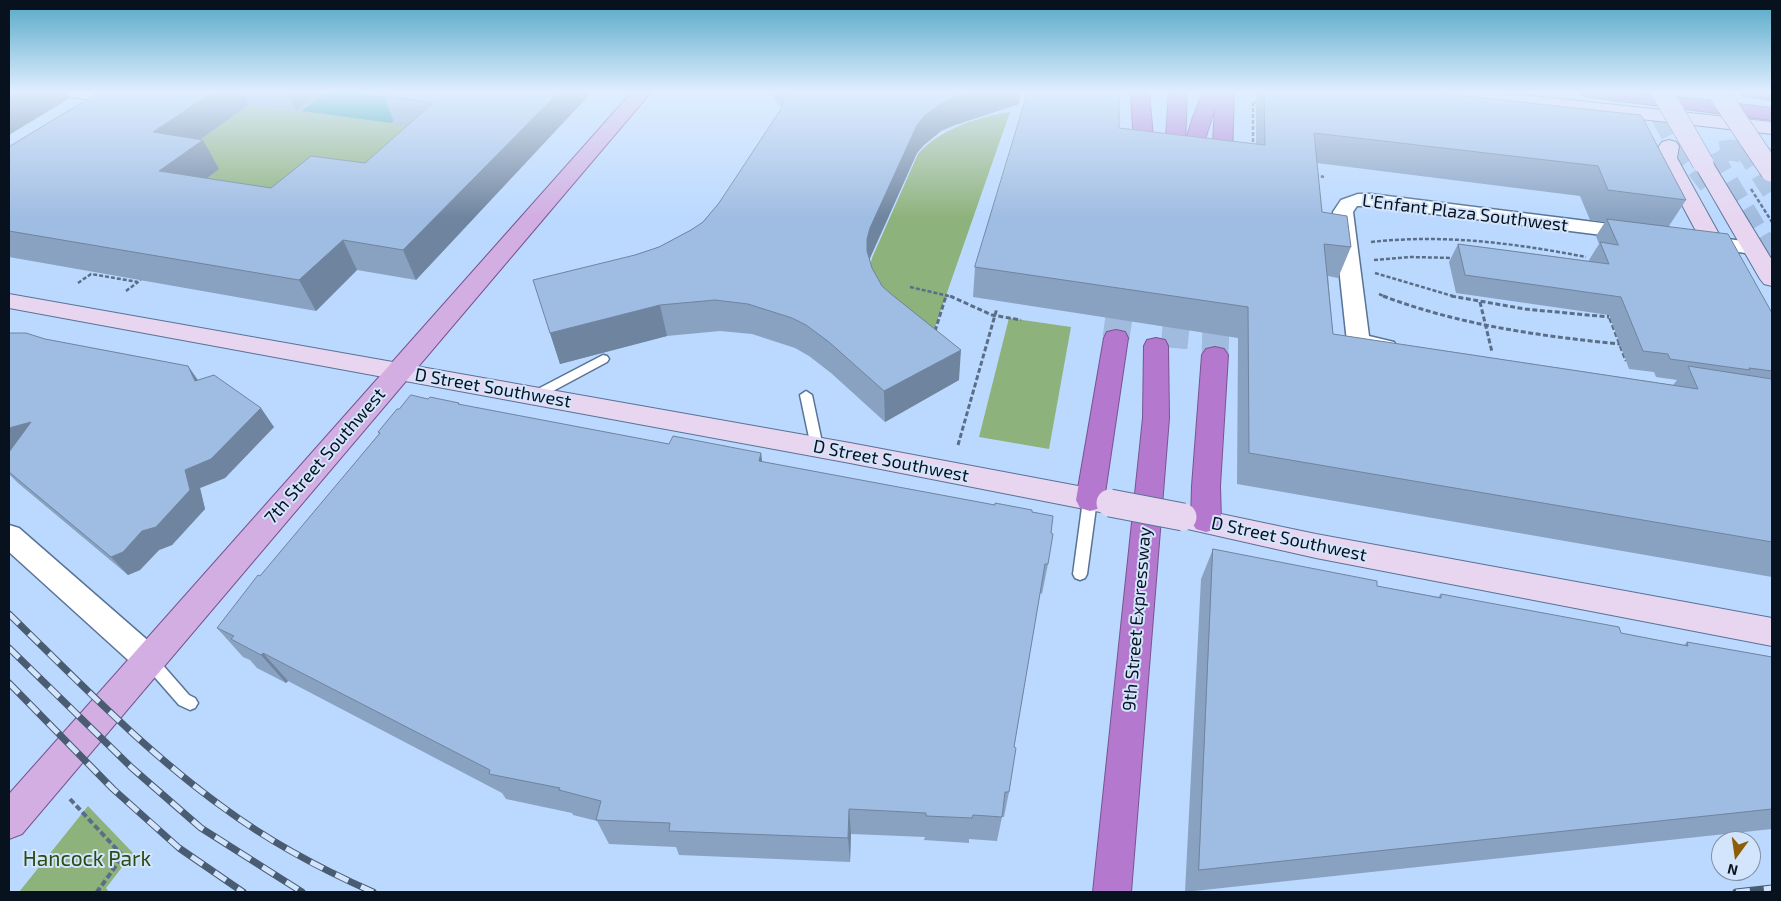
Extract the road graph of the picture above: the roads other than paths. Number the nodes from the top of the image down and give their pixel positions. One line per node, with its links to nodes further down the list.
1 (605, 134): 23 (main road, 7th Street Southwest)
2 (1143, 134): 9 (highway)
3 (1181, 134): 4 (highway)
4 (1193, 134)
5 (1223, 134): 10 (highway)
6 (1686, 134): 15 (street, bridge)
7 (1746, 134): 11 (street, bridge)
8 (1669, 146): 14 (street)
9 (1144, 148)
10 (1222, 158)
11 (1771, 172)
12 (1654, 236): 20 (street, L'Enfant Plaza Southwest)
13 (1684, 239): 14 (street)
14 (1713, 243): 15 (street)
15 (1763, 249): 16 (street)
16 (1772, 280)
17 (9, 300): 23 (street, D Street Southwest)
18 (1116, 338): 27 (highway)
19 (1165, 347): 35 (highway, 9th Street Expressway)
20 (1406, 350)
21 (1215, 355): 28 (highway)
22 (603, 359): 24 (lane)
23 (398, 371): 24 (street, D Street Southwest); 32 (main road, 7th Street Southwest)
24 (536, 395): 26 (street, D Street Southwest)
25 (806, 395): 26 (lane)
26 (817, 447): 27 (street, D Street Southwest)
27 (1100, 501): 28 (street, D Street Southwest, bridge); 30 (lane)
28 (1194, 519): 31 (street, D Street Southwest)
29 (9, 536): 32 (street)
30 (1080, 574)
31 (1772, 632)
32 (149, 660): 33 (lane); 34 (main road, 7th Street Southwest)
33 (190, 703)
34 (9, 821)
35 (1112, 892)

